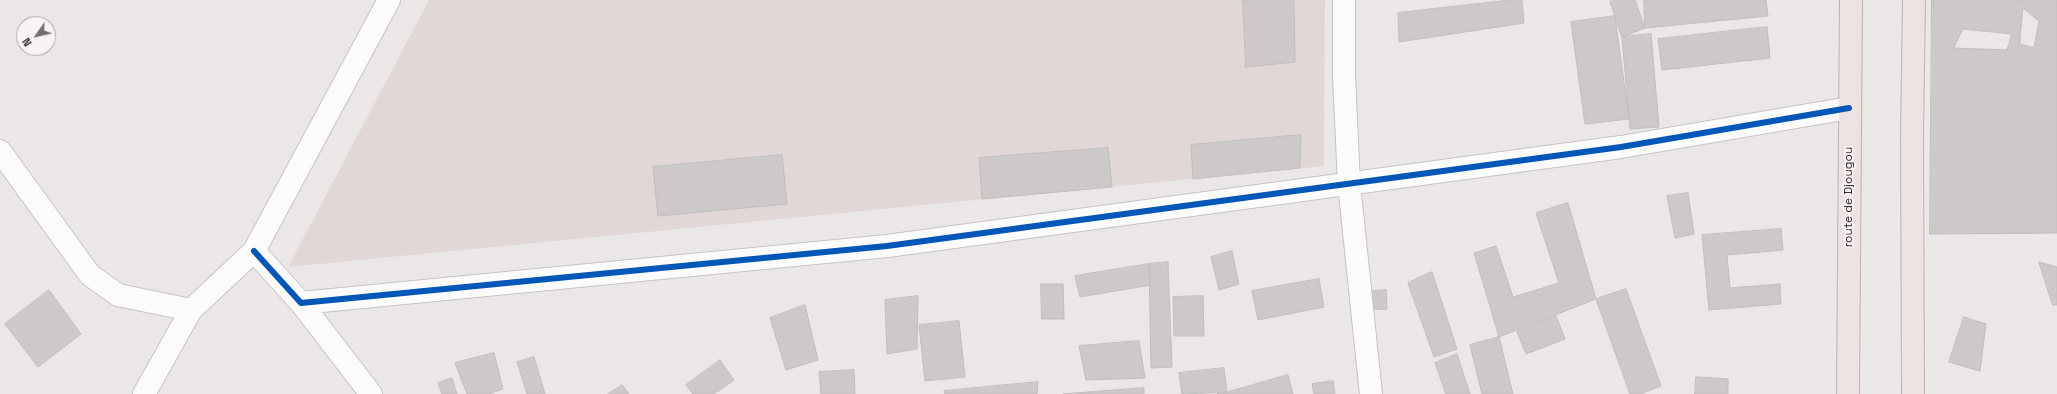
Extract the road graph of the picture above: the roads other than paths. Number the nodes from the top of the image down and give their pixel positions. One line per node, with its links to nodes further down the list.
1 (389, 0): 8 (street)
2 (1344, 0): 7 (street)
3 (1851, 0): 5 (highway, route de Djougou)
4 (1914, 0): 15 (highway)
5 (1850, 108): 7 (street); 14 (highway, route de Djougou)
6 (0, 150): 10 (street)
7 (1349, 184): 9 (street); 13 (street)
8 (254, 251): 9 (street); 10 (street)
9 (300, 303): 12 (street)
10 (191, 310): 11 (street)
11 (144, 394)
12 (371, 394)
13 (1371, 394)
14 (1848, 394)
15 (1913, 394)

